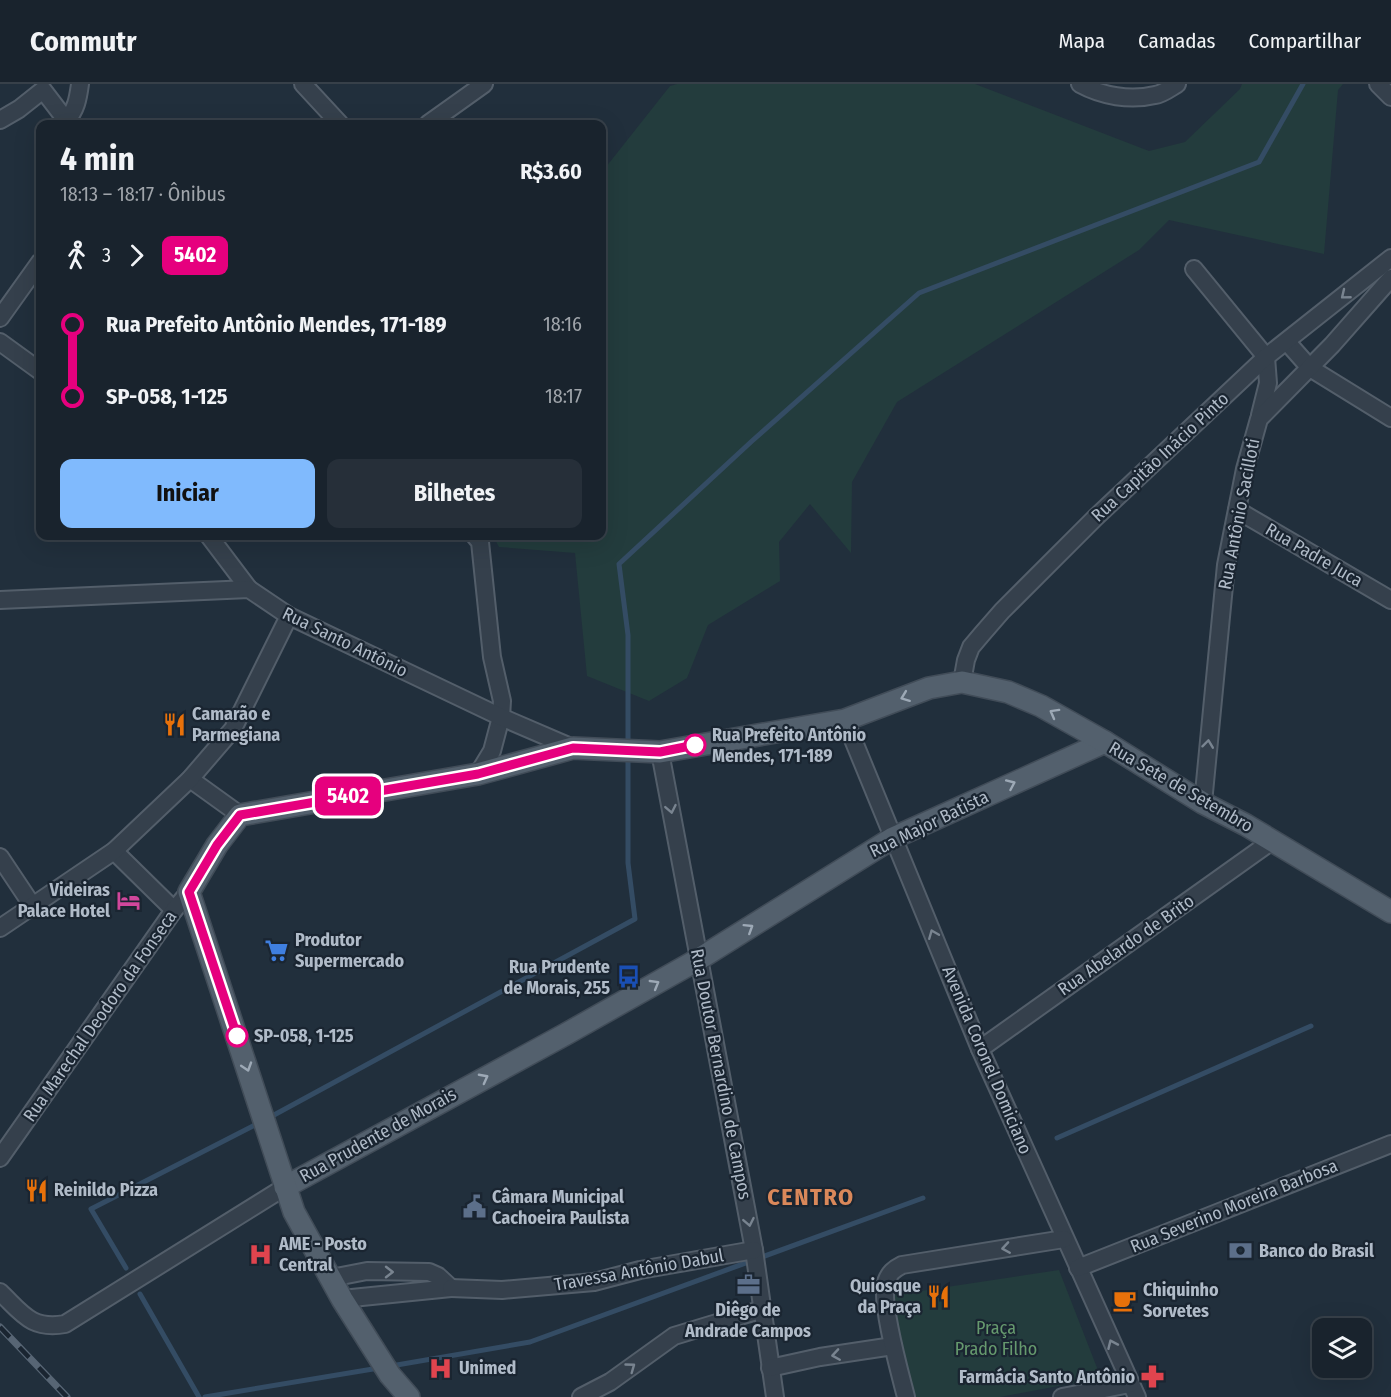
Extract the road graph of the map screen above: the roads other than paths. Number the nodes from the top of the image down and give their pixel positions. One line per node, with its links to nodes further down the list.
1 (80, 84): 2 (street); 12 (street)
2 (85, 84)
3 (303, 84): 13 (street)
4 (484, 84): 14 (street)
5 (1080, 84): 6 (street)
6 (1177, 84)
7 (1378, 84): 9 (street)
8 (40, 87): 10 (street); 11 (street)
9 (1391, 97)
10 (0, 120)
11 (66, 120)
12 (70, 120)
13 (335, 120)
14 (434, 120)
15 (1391, 258): 21 (street, Rua Capitão Inácio Pinto, one-way to 21)
16 (36, 268): 19 (street)
17 (1194, 269): 22 (street)
18 (1391, 278): 24 (street, Rua Antônio Sacilloti)
19 (0, 318)
20 (0, 342): 23 (street)
21 (1287, 342): 22 (street, Rua Capitão Inácio Pinto); 24 (street)
22 (1266, 357): 26 (street); 34 (street, Rua Capitão Inácio Pinto)
23 (36, 368)
24 (1310, 368): 25 (street); 26 (street, Rua Antônio Sacilloti)
25 (1391, 418)
26 (1259, 419): 27 (street, Rua Antônio Sacilloti)
27 (1237, 510): 32 (street, Rua Padre Juca); 42 (street, Rua Antônio Sacilloti, one-way to 27)
28 (212, 540): 30 (street, Rua Santo Antônio)
29 (478, 540): 35 (street)
30 (249, 589): 31 (street); 33 (street, Rua Santo Antônio)
31 (0, 600)
32 (1391, 600)
33 (289, 616): 35 (street, Rua Santo Antônio); 41 (street)
34 (962, 682): 36 (main road, one-way to 36); 37 (main road, Rua Sete de Setembro, one-way to 34)
35 (501, 717): 38 (street, Rua Santo Antônio); 40 (street)
36 (845, 720): 39 (main road); 44 (street, Avenida Coronel Domiciano)
37 (1105, 742): 42 (main road, Rua Sete de Setembro); 44 (main road, Rua Major Batista, one-way to 37)
38 (573, 748): 39 (main road); 40 (main road)
39 (660, 752): 53 (street, Rua Doutor Bernardino de Campos, one-way to 53)
40 (478, 774): 43 (main road)
41 (190, 779): 43 (street); 46 (street)
42 (1203, 803): 45 (main road, Rua Sete de Setembro)
43 (240, 815): 48 (main road, Rua Marechal Deodoro da Fonseca)
44 (893, 838): 53 (main road, Rua Major Batista, one-way to 44); 54 (street, Avenida Coronel Domiciano, one-way to 44)
45 (1272, 841): 51 (main road, Rua Sete de Setembro); 54 (street, Rua Abelardo de Brito)
46 (114, 851): 49 (street); 50 (street)
47 (0, 857): 49 (street)
48 (189, 892): 50 (street, Rua Marechal Deodoro da Fonseca); 57 (main road, one-way to 57)
49 (32, 905): 52 (street)
50 (174, 910): 56 (street, Rua Marechal Deodoro da Fonseca)
51 (1391, 912)
52 (0, 928)
53 (699, 959): 57 (main road, Rua Prudente de Morais, one-way to 53); 59 (street, Rua Doutor Bernardino de Campos, one-way to 59)
54 (980, 1049): 58 (street, Avenida Coronel Domiciano)
55 (1391, 1144): 60 (street, Rua Severino Moreira Barbosa)
56 (0, 1158)
57 (285, 1186): 61 (main road); 63 (street, Rua Prudente de Morais)
58 (1064, 1239): 60 (street, Avenida Coronel Domiciano); 66 (street, one-way to 66)
59 (754, 1250): 62 (street, Travessa Antônio Dabul); 65 (street, Rua Doutor Bernardino de Campos)
60 (1078, 1268): 69 (street, Avenida Coronel Domiciano, one-way to 60)
61 (331, 1278): 62 (street, one-way to 62); 64 (main road)
62 (451, 1288): 64 (street, Travessa Antônio Dabul)
63 (0, 1292)
64 (342, 1299): 68 (main road)
65 (764, 1309): 67 (street, Rua Doutor Bernardino de Campos); 72 (street, one-way to 65)
66 (893, 1346): 67 (street, one-way to 67); 74 (street)
67 (770, 1368): 73 (street, Rua Doutor Bernardino de Campos)
68 (390, 1375): 70 (main road); 71 (main road)
69 (1133, 1390): 75 (street)
70 (395, 1397)
71 (409, 1397)
72 (581, 1397)
73 (775, 1397)
74 (906, 1397)
75 (1062, 1397)

